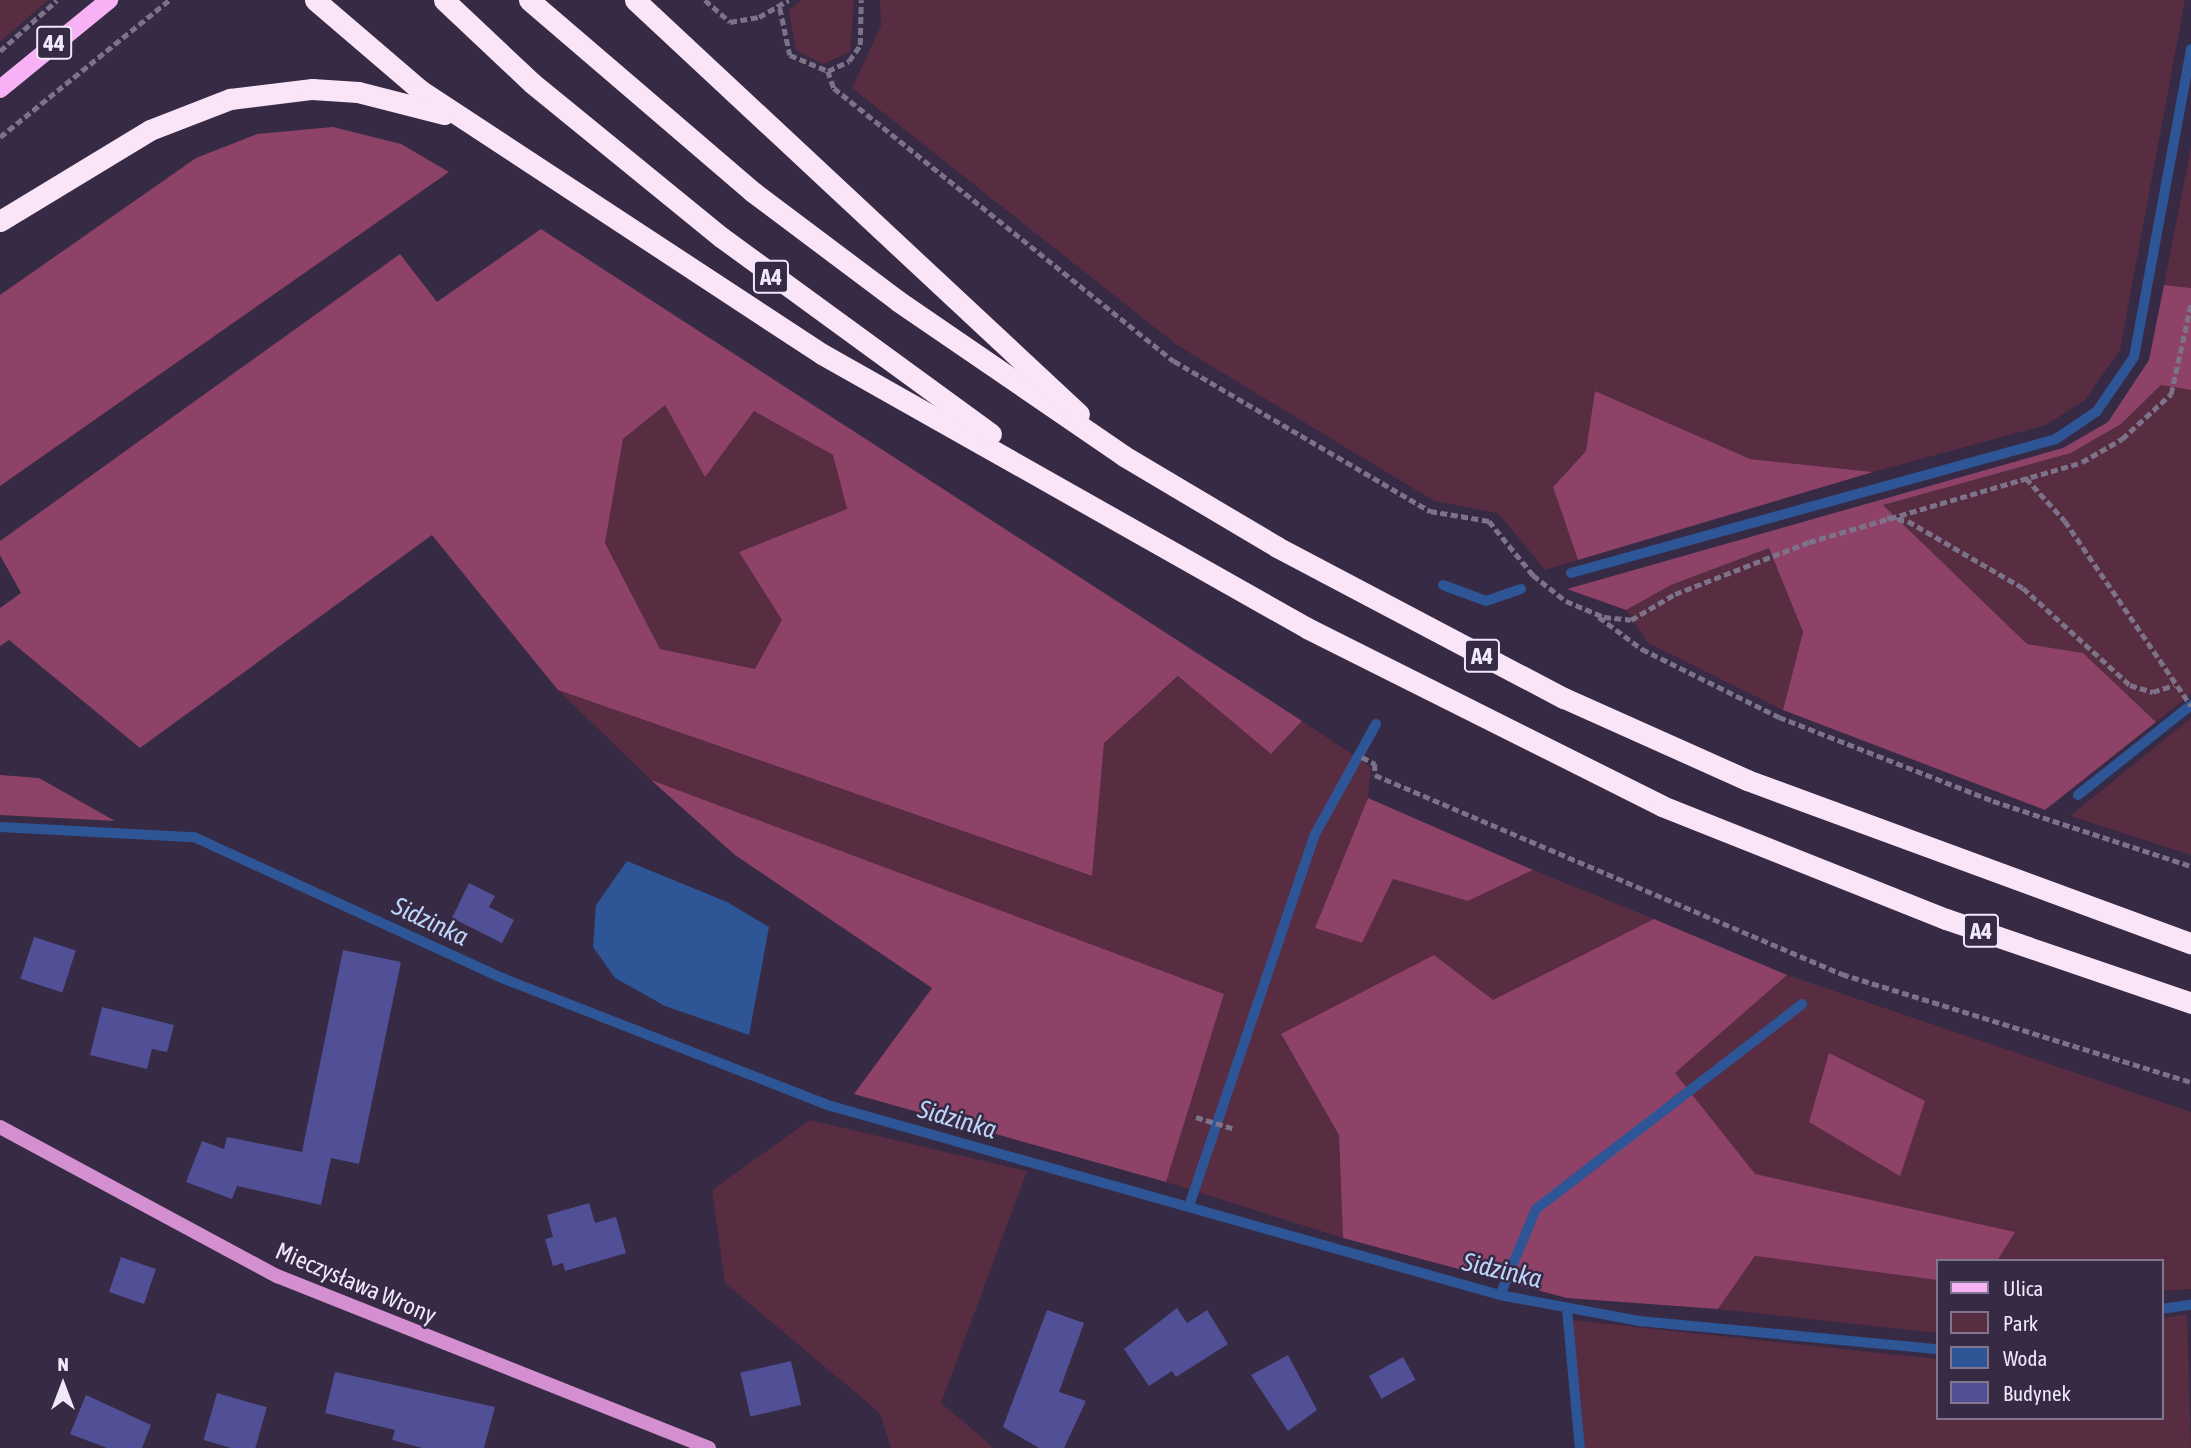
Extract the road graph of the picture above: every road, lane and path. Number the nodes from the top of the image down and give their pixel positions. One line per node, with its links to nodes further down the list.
1 (57, 0): 12 (path)
2 (108, 0): 14 (main road, 44)
3 (169, 0): 16 (path)
4 (315, 0): 15 (highway)
5 (444, 0): 22 (highway, A4)
6 (529, 0): 19 (highway, A4)
7 (635, 0): 19 (highway)
8 (705, 0): 11 (path)
9 (789, 0): 11 (path)
10 (861, 0): 13 (path)
11 (780, 8): 13 (path)
12 (0, 51)
13 (828, 71): 23 (path)
14 (0, 89)
15 (466, 120): 17 (highway); 22 (highway)
16 (0, 137)
17 (0, 221)
18 (2191, 303): 20 (path)
19 (1124, 456): 28 (highway, A4)
20 (2026, 477): 21 (path); 24 (path)
21 (1885, 517): 23 (path); 24 (path)
22 (1124, 522): 29 (highway, A4)
23 (1593, 613): 27 (path)
24 (2174, 685): 25 (path)
25 (2191, 706)
26 (1363, 757): 30 (path)
27 (2191, 866)
28 (2191, 943)
29 (2191, 1003)
30 (2191, 1082)
31 (1196, 1117): 33 (path)
32 (0, 1127): 34 (street, Mieczysława Wrony)
33 (1232, 1128)
34 (709, 1448)

